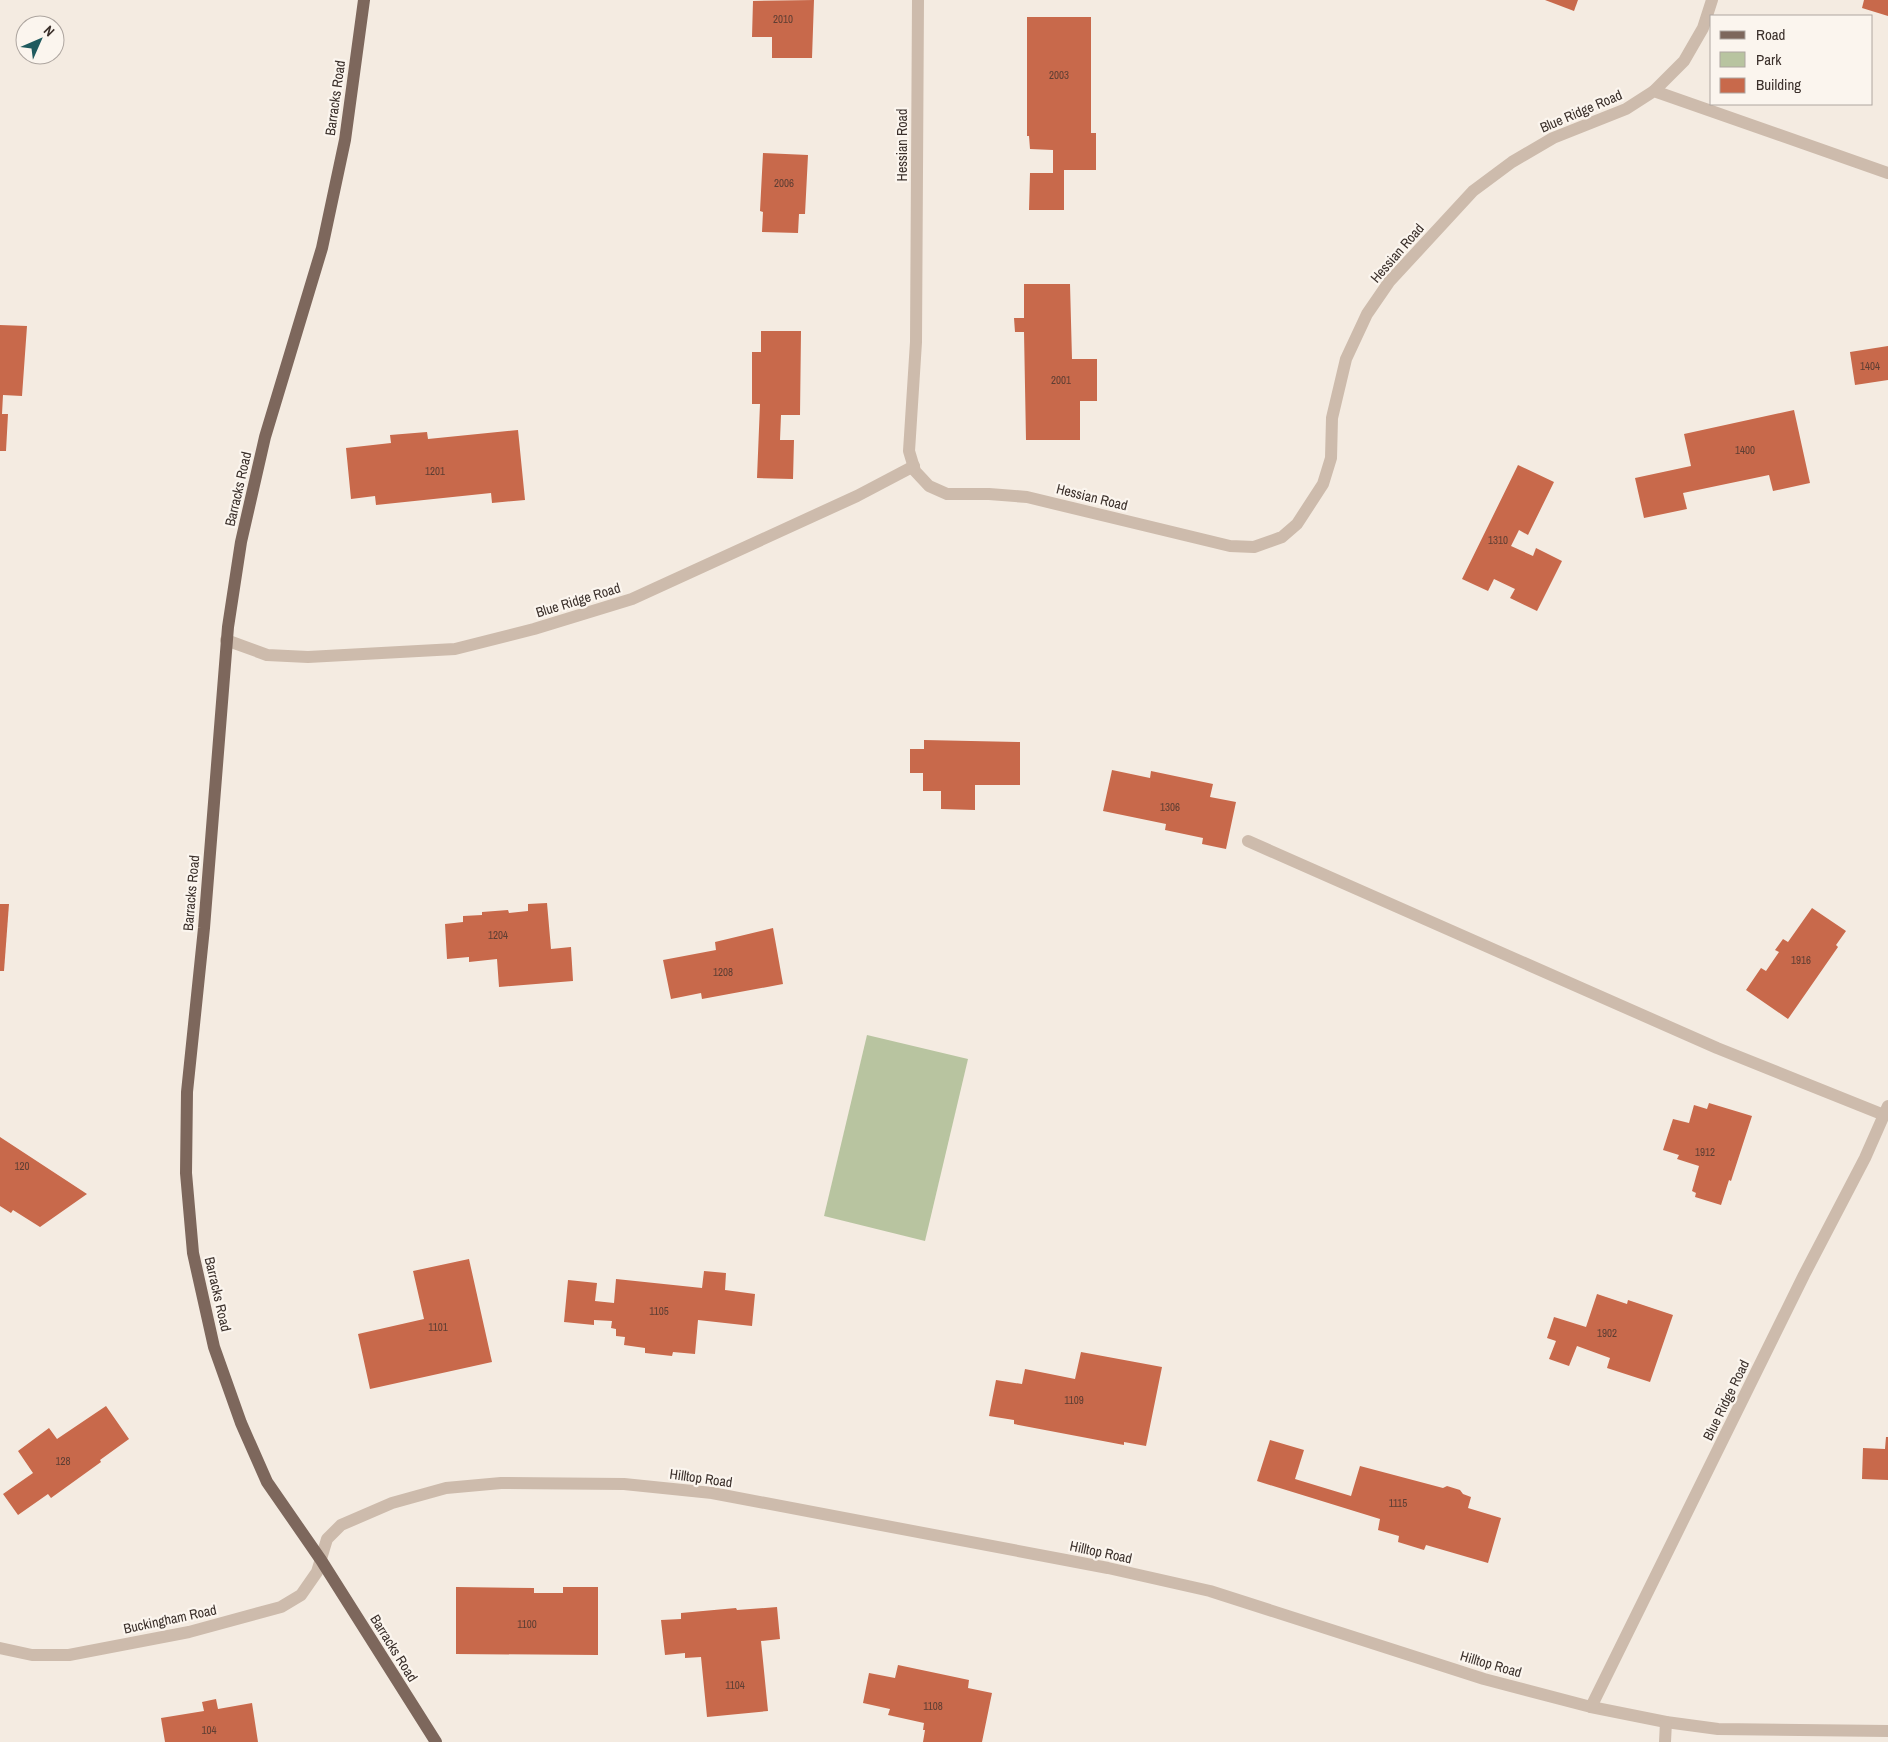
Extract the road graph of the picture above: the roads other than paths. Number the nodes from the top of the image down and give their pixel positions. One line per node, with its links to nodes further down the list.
1 (364, 0): 8 (main road, Barracks Road)
2 (918, 0): 7 (street, Hessian Road)
3 (1712, 0): 4 (street, Blue Ridge Road)
4 (1654, 91): 5 (street, Blue Ridge Road); 6 (street)
5 (1512, 162): 7 (street, Hessian Road)
6 (1888, 173)
7 (914, 466): 8 (street, Blue Ridge Road)
8 (226, 640): 11 (main road, Barracks Road)
9 (1248, 841): 10 (street)
10 (1886, 1111): 13 (street, Blue Ridge Road)
11 (321, 1560): 12 (street, Buckingham Road); 13 (street, Hilltop Road); 16 (main road, Barracks Road)
12 (0, 1648)
13 (1591, 1707): 14 (street, Hilltop Road)
14 (1666, 1722): 15 (street, Hilltop Road); 17 (street)
15 (1888, 1731)
16 (436, 1742)
17 (1665, 1742)

